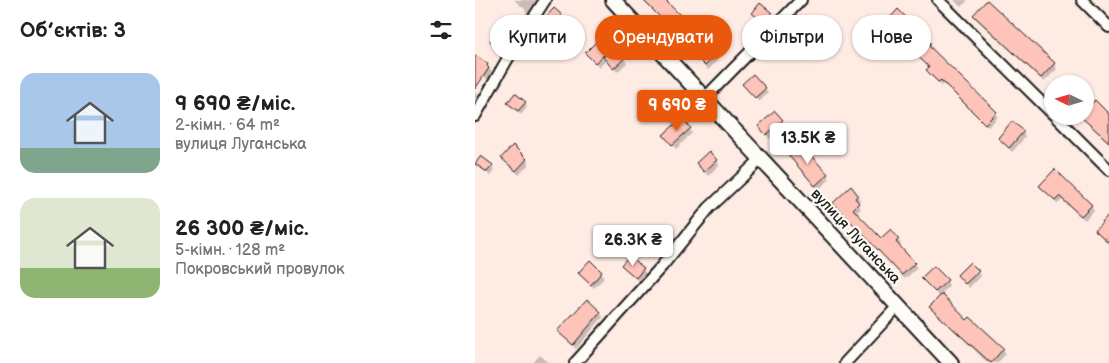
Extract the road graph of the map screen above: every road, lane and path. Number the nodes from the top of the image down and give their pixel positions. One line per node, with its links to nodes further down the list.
1 (545, 0): 9 (street)
2 (613, 0): 7 (main road, вулиця Луганська)
3 (801, 0): 7 (street)
4 (938, 0): 8 (street)
5 (1082, 0): 6 (street)
6 (1109, 27)
7 (705, 98): 11 (main road, вулиця Луганська)
8 (1044, 105)
9 (475, 116)
10 (1064, 125): 12 (street)
11 (762, 158): 13 (main road, вулиця Луганська); 14 (street)
12 (1109, 170)
13 (899, 305): 15 (street); 16 (main road, вулиця Луганська)
14 (575, 363)
15 (845, 363)
16 (951, 363)

